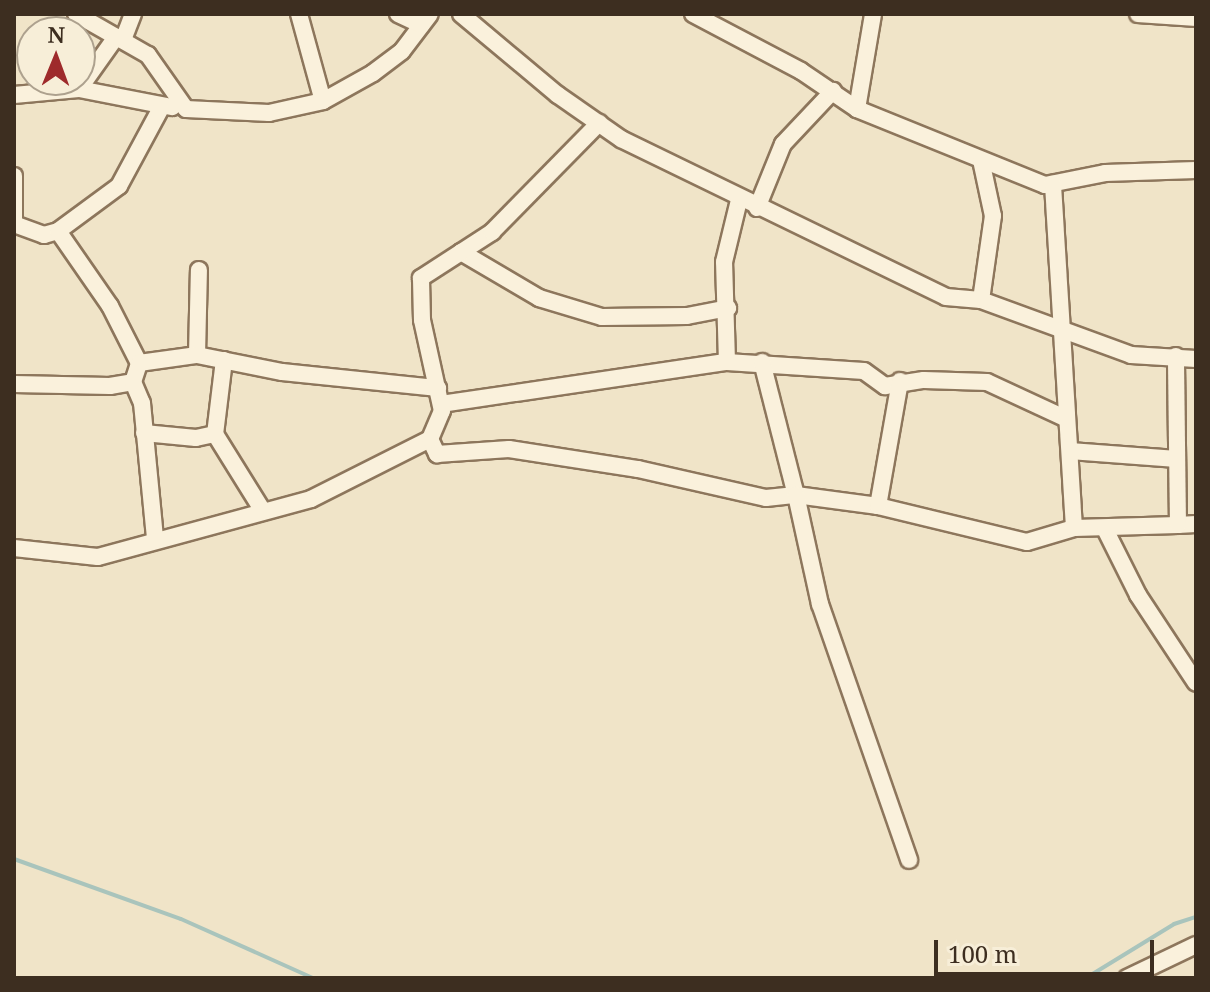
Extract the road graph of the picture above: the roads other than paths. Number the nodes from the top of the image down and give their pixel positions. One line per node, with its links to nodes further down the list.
1 (76, 14): 11 (street)
2 (133, 14): 11 (street)
3 (299, 14): 15 (street)
4 (398, 14): 10 (street)
5 (461, 14): 19 (street)
6 (693, 14): 13 (street)
7 (873, 14): 18 (street)
8 (1138, 14): 9 (street)
9 (1196, 18)
10 (426, 19): 15 (street)
11 (120, 39): 12 (street); 17 (street)
12 (96, 68)
13 (833, 91): 18 (street); 25 (street)
14 (96, 92): 16 (street)
15 (323, 101): 17 (street)
16 (162, 106): 17 (street); 27 (street)
17 (186, 109)
18 (857, 109): 20 (street)
19 (599, 123): 24 (street); 28 (street)
20 (981, 160): 23 (street); 30 (street)
21 (1196, 170): 23 (street)
22 (14, 176): 26 (street)
23 (1053, 184): 32 (street)
24 (739, 200): 25 (street); 31 (street)
25 (757, 208): 30 (street)
26 (14, 222): 27 (street)
27 (58, 231): 39 (street)
28 (461, 252): 31 (street); 43 (street)
29 (199, 270): 33 (street)
30 (981, 300): 32 (street)
31 (728, 308): 37 (street)
32 (1065, 332): 34 (street); 44 (street)
33 (197, 355): 36 (street); 39 (street)
34 (1176, 356): 35 (street); 49 (street)
35 (1196, 359)
36 (224, 360): 43 (street); 46 (street)
37 (727, 362): 38 (street); 43 (street)
38 (762, 362): 40 (street); 50 (street)
39 (139, 363): 41 (street)
40 (900, 381): 44 (street); 51 (street)
41 (133, 382): 42 (street); 45 (street)
42 (14, 384)
43 (439, 396): 47 (street)
44 (1067, 419): 48 (street)
45 (144, 433): 46 (street); 57 (street)
46 (215, 434): 52 (street)
47 (430, 439): 50 (street); 52 (street)
48 (1070, 451): 49 (street); 55 (street)
49 (1177, 459): 54 (street)
50 (796, 495): 51 (street); 60 (street)
51 (878, 506): 55 (street)
52 (263, 511): 57 (street)
53 (1196, 524): 54 (street)
54 (1178, 525): 56 (street)
55 (1074, 528): 56 (street)
56 (1105, 529): 59 (street)
57 (155, 539): 58 (street)
58 (14, 548)
59 (1196, 683)
60 (909, 860)
61 (1196, 945): 62 (street)
62 (1127, 978)

